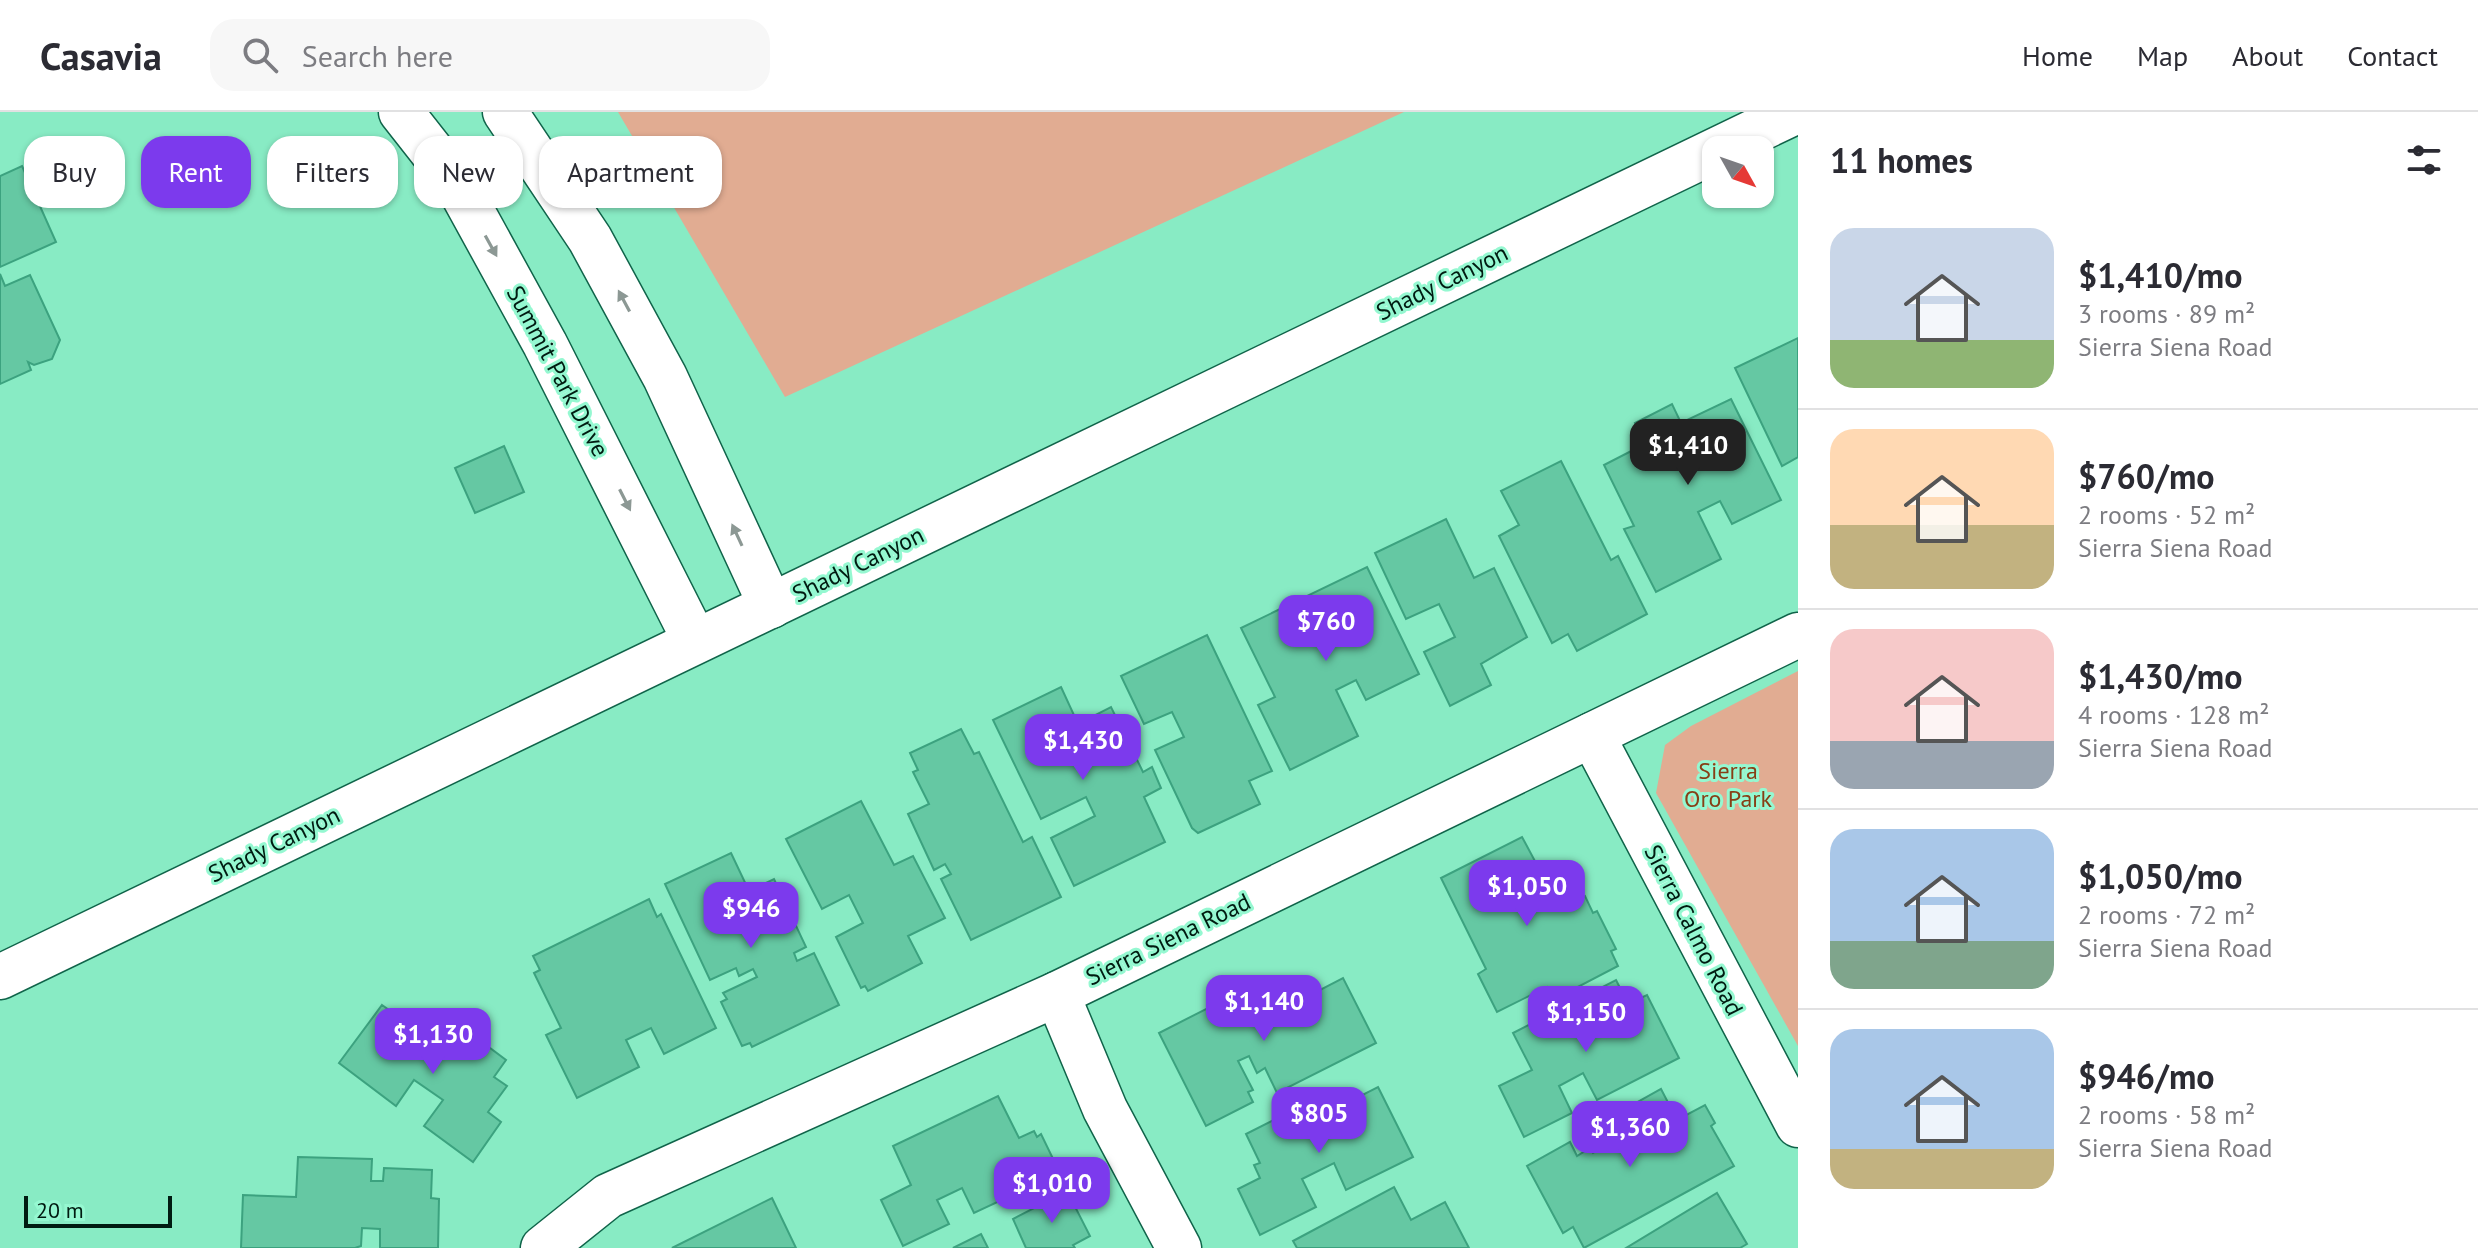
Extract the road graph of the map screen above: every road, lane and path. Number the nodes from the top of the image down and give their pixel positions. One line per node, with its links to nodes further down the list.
1 (401, 112): 6 (street, Summit Park Drive, one-way to 6)
2 (505, 112): 4 (street, one-way to 2)
3 (1795, 112): 4 (street, Shady Canyon)
4 (771, 606): 6 (street, Shady Canyon)
5 (1798, 635): 7 (street, Sierra Siena Road)
6 (695, 641): 8 (street, Shady Canyon)
7 (1592, 735): 9 (street, Sierra Siena Road); 10 (street, Sierra Calmo Road)
8 (0, 977)
9 (1057, 994): 11 (street, Sierra Siena Road); 12 (street)
10 (1798, 1125)
11 (543, 1248)
12 (1179, 1248)

